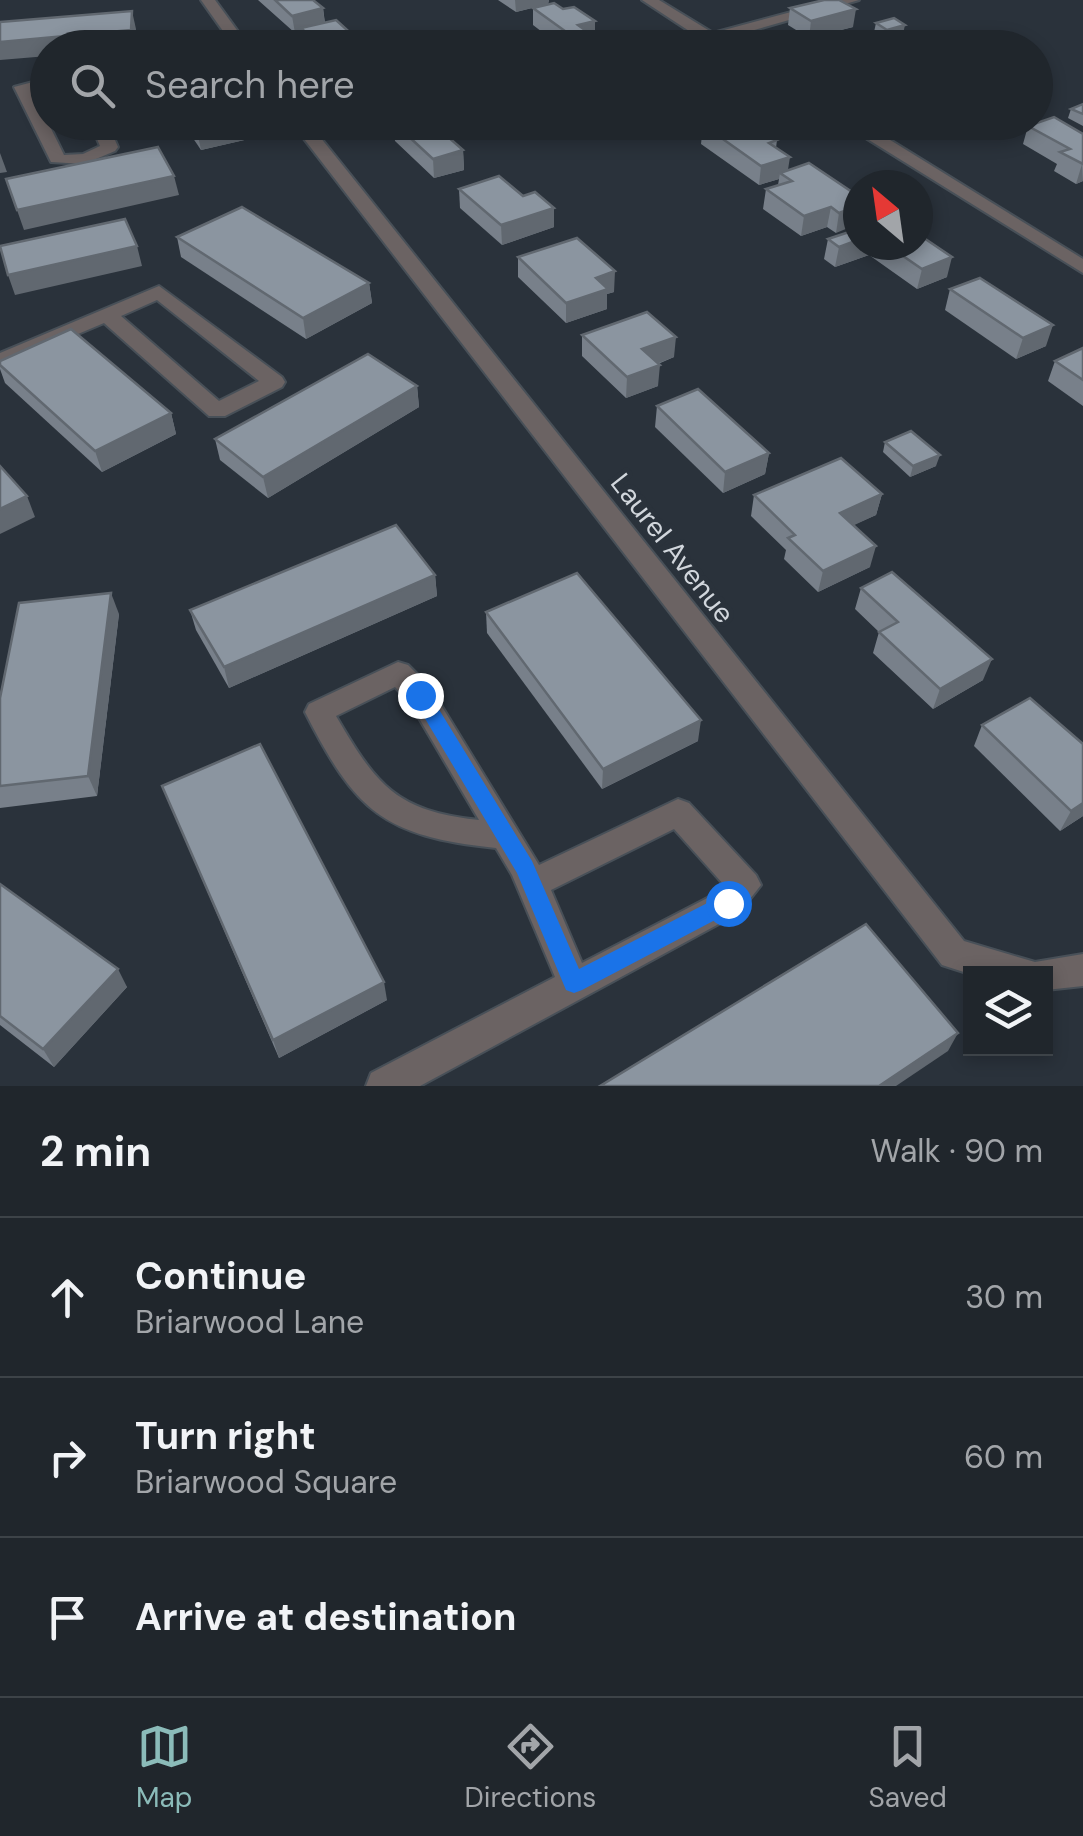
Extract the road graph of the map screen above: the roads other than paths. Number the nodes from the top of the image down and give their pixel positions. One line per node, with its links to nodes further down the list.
1 (208, 0): 4 (street)
2 (649, 0): 5 (street)
3 (852, 0): 6 (street)
4 (230, 30)
5 (698, 30)
6 (741, 30)
7 (30, 87): 8 (street)
8 (22, 88): 9 (street); 10 (street)
9 (0, 91)
10 (30, 103)
11 (50, 140): 12 (street)
12 (106, 140)
13 (313, 140): 20 (street, Laurel Avenue)
14 (878, 140): 15 (street)
15 (1078, 258)
16 (108, 316): 16 (street); 17 (street)
17 (0, 361)
18 (505, 836): 18 (street); 19 (street)
19 (532, 884): 23 (street); 23 (street)
20 (996, 966)
21 (1083, 970): 22 (street)
22 (1053, 973)
23 (574, 982): 24 (street)
24 (384, 1086)

